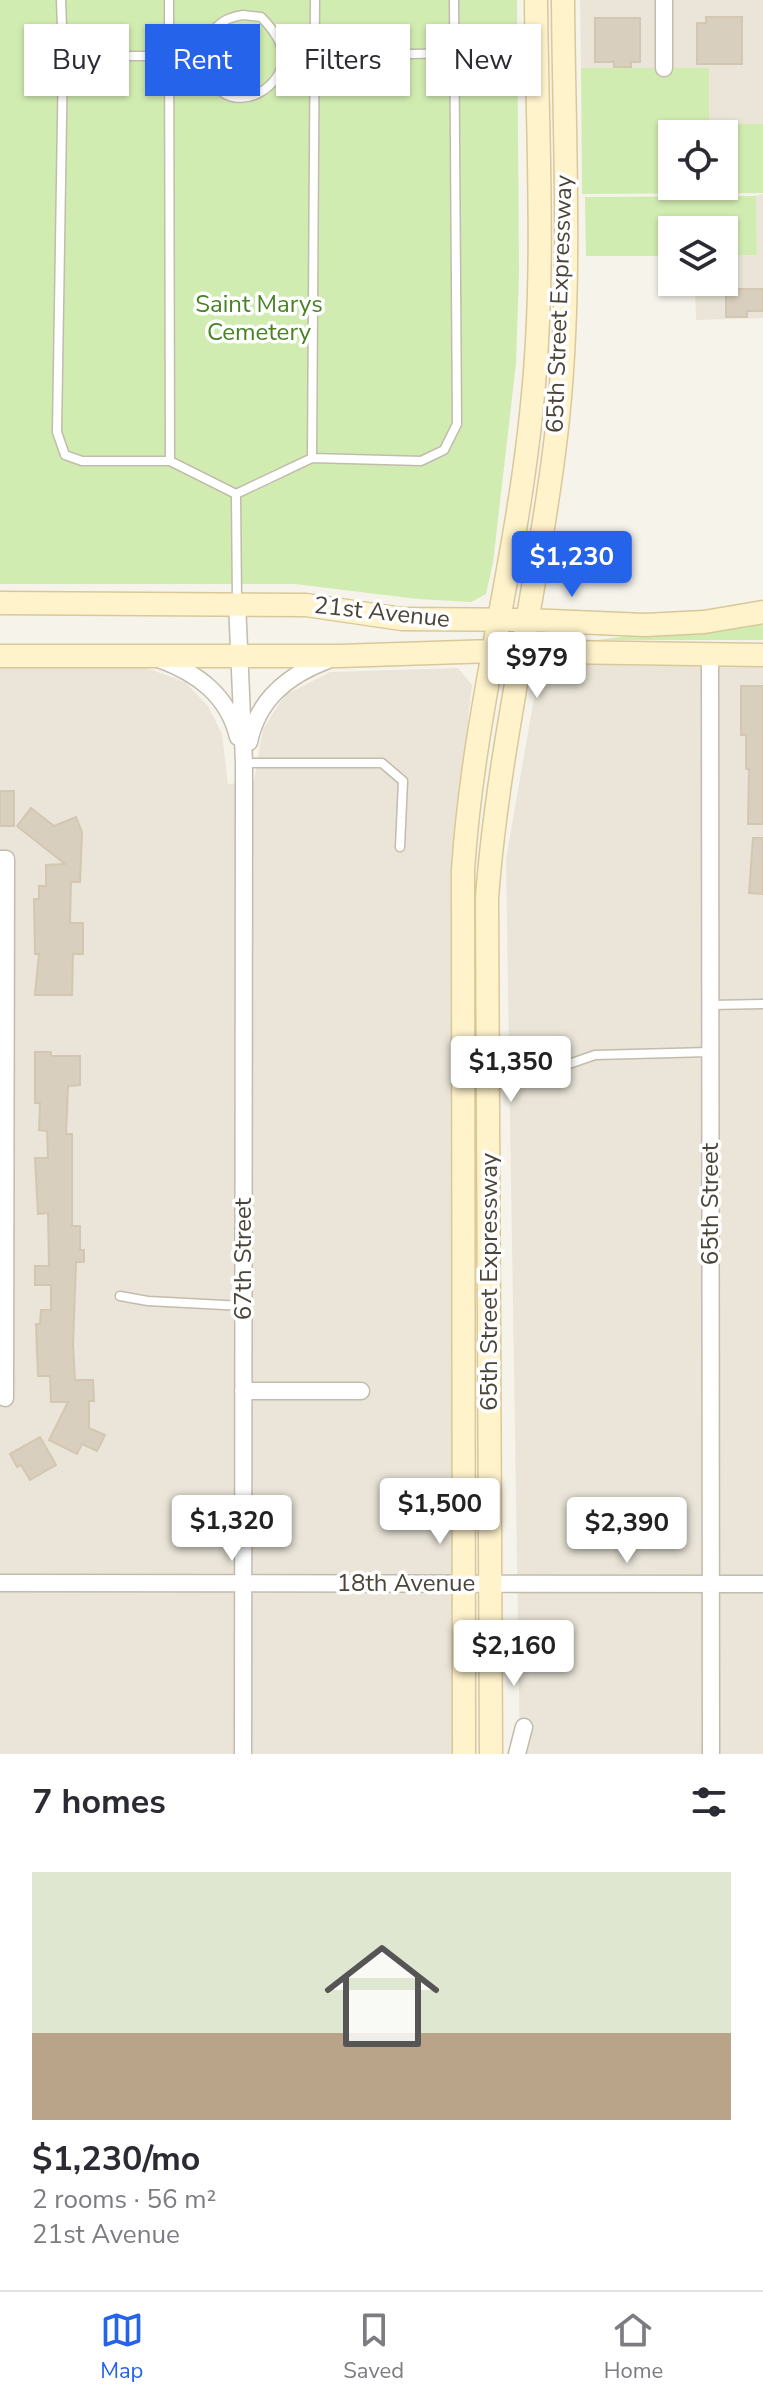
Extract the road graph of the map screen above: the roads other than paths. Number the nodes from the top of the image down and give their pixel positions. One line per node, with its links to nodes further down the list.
1 (61, 0): 8 (lane)
2 (169, 0): 9 (lane)
3 (315, 0): 11 (lane)
4 (454, 0): 12 (lane)
5 (536, 0): 29 (main road, 65th Street Expressway)
6 (563, 0): 30 (main road, 65th Street Expressway)
7 (664, 0): 14 (street)
8 (62, 24)
9 (169, 24)
10 (220, 24): 13 (lane)
11 (315, 24)
12 (454, 24)
13 (276, 38)
14 (664, 68)
15 (276, 78): 16 (lane)
16 (260, 92)
17 (62, 96): 24 (lane)
18 (169, 96): 24 (lane)
19 (230, 96): 20 (lane)
20 (252, 96)
21 (315, 96): 23 (lane)
22 (455, 96): 23 (lane)
23 (312, 458): 25 (lane)
24 (170, 461): 25 (lane)
25 (236, 494): 26 (lane)
26 (237, 602): 27 (main road, 21st Avenue); 29 (main road, 21st Avenue); 37 (street, 67th Street)
27 (0, 603)
28 (763, 612): 30 (main road, 21st Avenue)
29 (498, 620): 30 (main road, 21st Avenue); 31 (main road, 65th Street Expressway)
30 (527, 620): 32 (main road, 65th Street Expressway)
31 (493, 651): 32 (main road, 21st Avenue); 38 (main road, 21st Avenue); 53 (main road, 65th Street Expressway)
32 (522, 651): 33 (main road, 21st Avenue); 54 (main road, 65th Street Expressway)
33 (710, 655): 34 (main road, 21st Avenue); 43 (street, 65th Street)
34 (763, 655)
35 (0, 656): 36 (main road, 21st Avenue)
36 (150, 656): 37 (main road, 21st Avenue); 39 (street, 67th Street)
37 (240, 656): 38 (main road, 21st Avenue); 39 (street, 67th Street)
38 (339, 656): 39 (street, 67th Street)
39 (244, 763): 40 (lane); 47 (street, 67th Street)
40 (400, 847)
41 (0, 859): 50 (street)
42 (763, 1004): 43 (lane)
43 (710, 1005): 44 (street, 65th Street)
44 (710, 1052): 45 (lane); 55 (street, 65th Street)
45 (566, 1065)
46 (120, 1296): 47 (lane)
47 (243, 1306): 48 (street, 67th Street)
48 (243, 1391): 49 (street); 52 (street, 67th Street)
49 (361, 1391)
50 (5, 1398)
51 (0, 1583): 52 (street, 18th Avenue)
52 (243, 1583): 53 (street, 18th Avenue); 58 (street, 67th Street)
53 (463, 1583): 54 (street, 18th Avenue); 59 (main road, 65th Street Expressway)
54 (490, 1584): 55 (street, 18th Avenue); 60 (main road, 65th Street Expressway)
55 (711, 1584): 56 (street, 18th Avenue); 62 (street, 65th Street)
56 (763, 1584)
57 (524, 1727): 61 (street)
58 (243, 1754)
59 (464, 1754)
60 (491, 1754)
61 (517, 1754)
62 (711, 1754)

